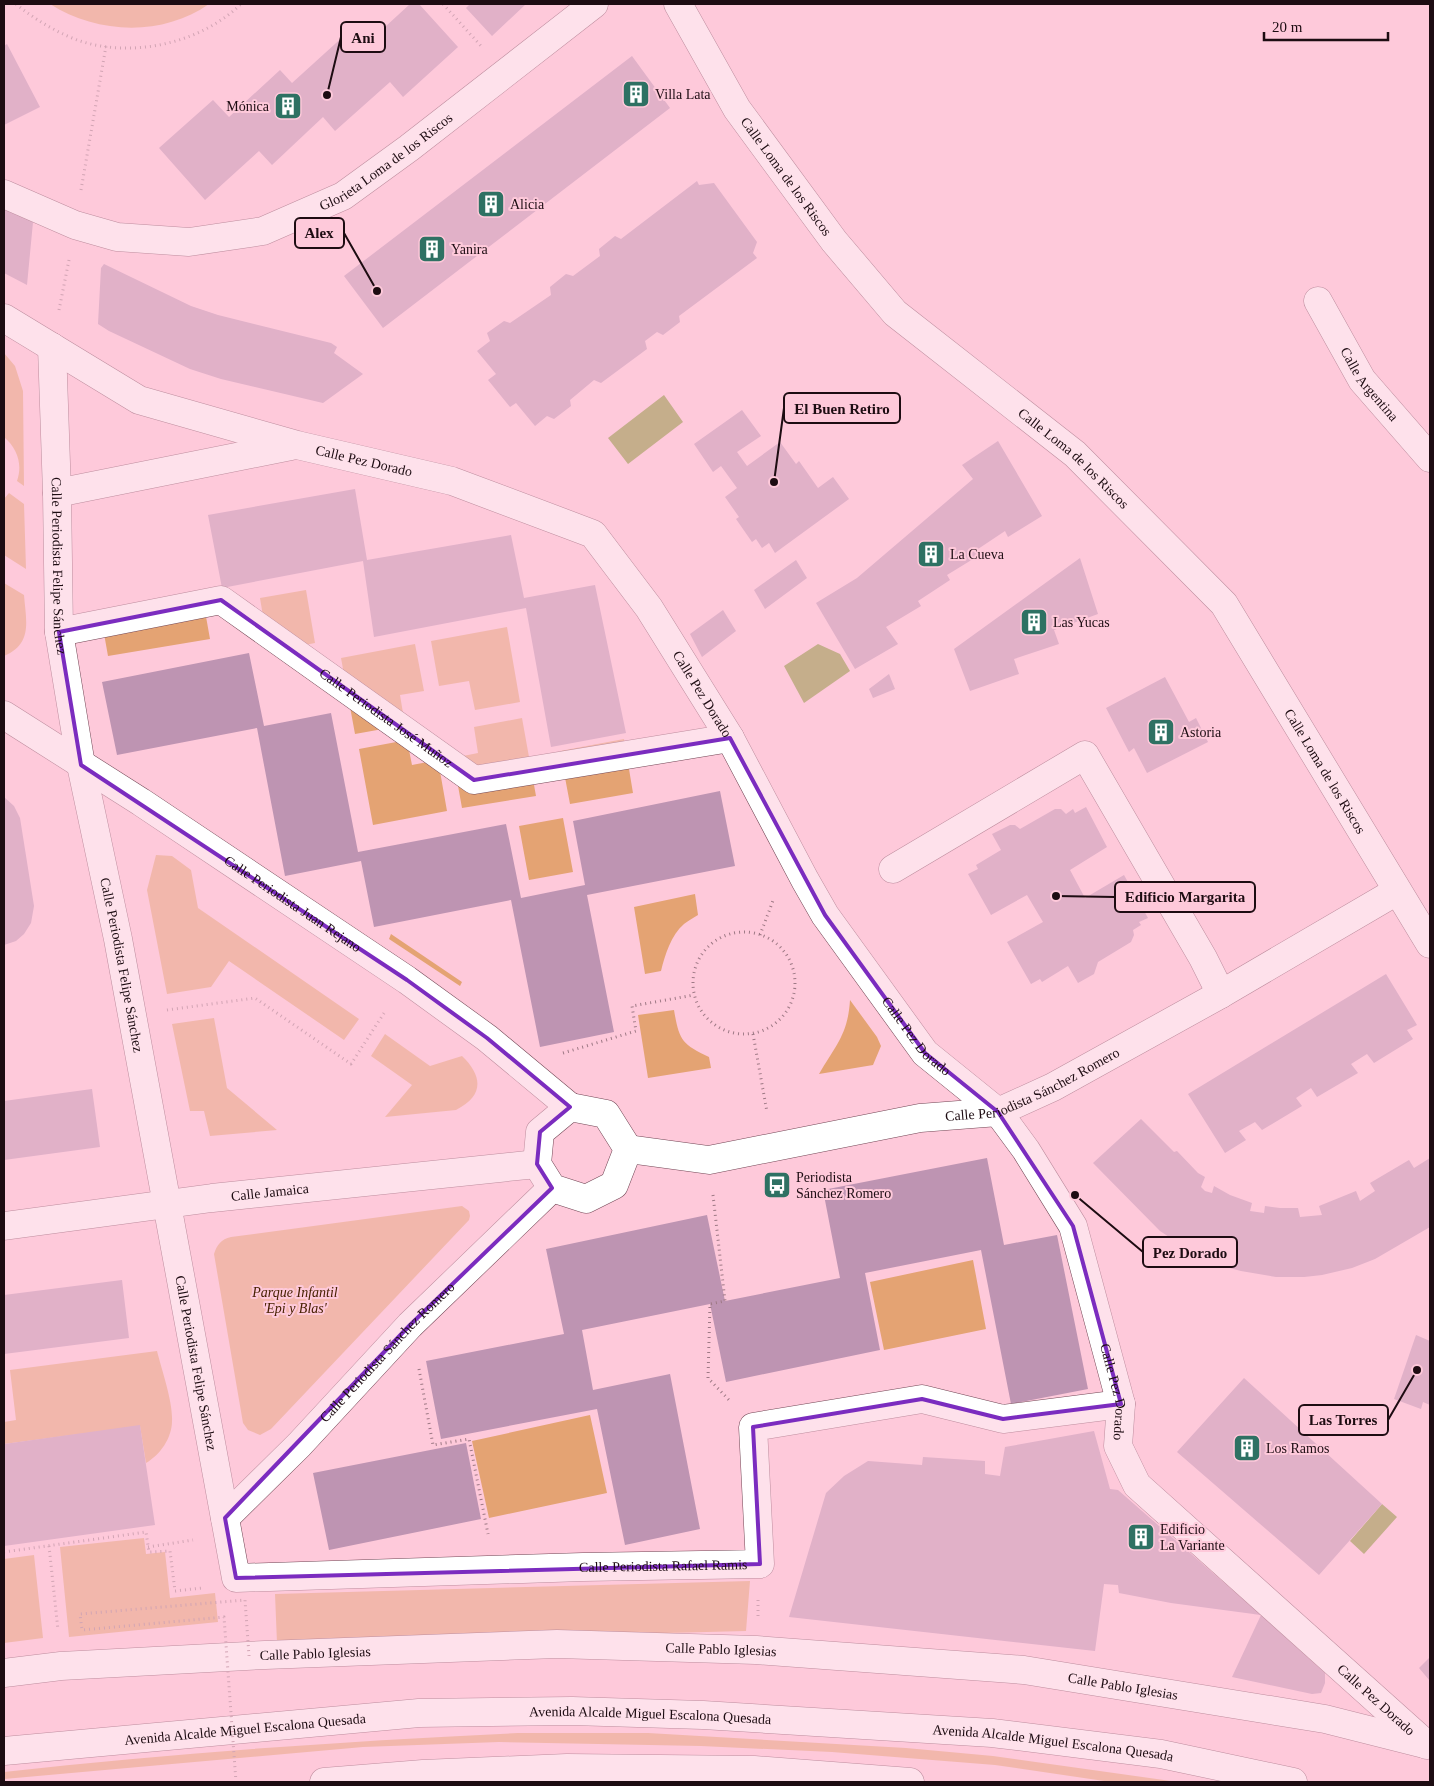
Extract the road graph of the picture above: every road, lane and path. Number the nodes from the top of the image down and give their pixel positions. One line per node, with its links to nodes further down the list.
1 (16, 4): 7 (path)
2 (241, 4): 7 (path)
3 (442, 4): 6 (path)
4 (594, 4): 9 (street, Glorieta Loma de los Riscos)
5 (678, 4): 21 (street, Calle Loma de los Riscos)
6 (462, 26)
7 (106, 46): 9 (path)
8 (4, 194): 9 (street, Glorieta Loma de los Riscos)
9 (75, 225): 12 (path)
10 (1318, 302): 14 (street, Calle Argentina)
11 (4, 318): 12 (street, Calle Pez Dorado)
12 (52, 348): 13 (street, Calle Pez Dorado); 15 (street, Calle Periodista Felipe Sánchez)
13 (297, 444): 15 (street, Calle Pez Dorado); 18 (street, Calle Pez Dorado)
14 (1430, 458)
15 (57, 493): 16 (street, Calle Periodista Felipe Sánchez)
16 (59, 632): 18 (street, Calle Periodista José Muñoz); 19 (street, Calle Periodista Felipe Sánchez)
17 (4, 715): 19 (street, Calle Periodista Juan Rejano)
18 (730, 738): 30 (street, Calle Pez Dorado)
19 (81, 765): 23 (street, Calle Periodista Juan Rejano); 26 (street, Calle Periodista Felipe Sánchez)
20 (893, 869): 24 (street)
21 (1397, 891): 22 (street, Calle Loma de los Riscos); 24 (street, Calle Periodista Sánchez Romero)
22 (1430, 944)
23 (407, 980): 26 (path); 28 (street, Calle Periodista Juan Rejano)
24 (1221, 994): 30 (street, Calle Periodista Sánchez Romero)
25 (694, 995): 27 (path); 27 (path); 28 (path)
26 (132, 1015): 36 (street, Calle Periodista Felipe Sánchez)
27 (753, 1034): 31 (path)
28 (520, 1066): 29 (street, Calle Periodista Juan Rejano)
29 (570, 1107): 32 (street); 34 (street)
30 (998, 1112): 31 (street, Calle Periodista Sánchez Romero); 39 (street, Calle Pez Dorado)
31 (774, 1147): 33 (street, Calle Periodista Sánchez Romero)
32 (628, 1149): 33 (street, Calle Periodista Sánchez Romero); 35 (street)
33 (709, 1160): 40 (path)
34 (537, 1164): 35 (street); 36 (street, Calle Jamaica)
35 (552, 1188): 38 (street, Calle Periodista Sánchez Romero)
36 (167, 1204): 37 (street, Calle Jamaica); 41 (street, Calle Periodista Felipe Sánchez)
37 (4, 1226)
38 (410, 1325): 41 (street, Calle Periodista Sánchez Romero); 46 (path)
39 (1121, 1404): 40 (street); 52 (street, Calle Pez Dorado)
40 (753, 1427): 45 (street, Calle Periodista Rafael Ramis)
41 (227, 1526): 43 (path); 47 (street, Calle Periodista Felipe Sánchez)
42 (49, 1546): 43 (path); 44 (path); 50 (path)
43 (148, 1547): 47 (path)
44 (4, 1552)
45 (760, 1564): 46 (street, Calle Periodista Rafael Ramis); 48 (path)
46 (495, 1569): 47 (street, Calle Periodista Rafael Ramis)
47 (236, 1578)
48 (756, 1650): 49 (street, Calle Pablo Iglesias); 52 (street, Calle Pablo Iglesias)
49 (249, 1656): 50 (street, Calle Pablo Iglesias); 55 (path, bridge)
50 (61, 1666): 51 (street, Calle Pablo Iglesias)
51 (4, 1673)
52 (1429, 1746)
53 (4, 1751): 58 (street, Avenida Alcalde Miguel Escalona Quesada)
54 (755, 1776): 56 (street); 57 (street)
55 (236, 1782)
56 (324, 1782)
57 (910, 1782)
58 (1293, 1782)

